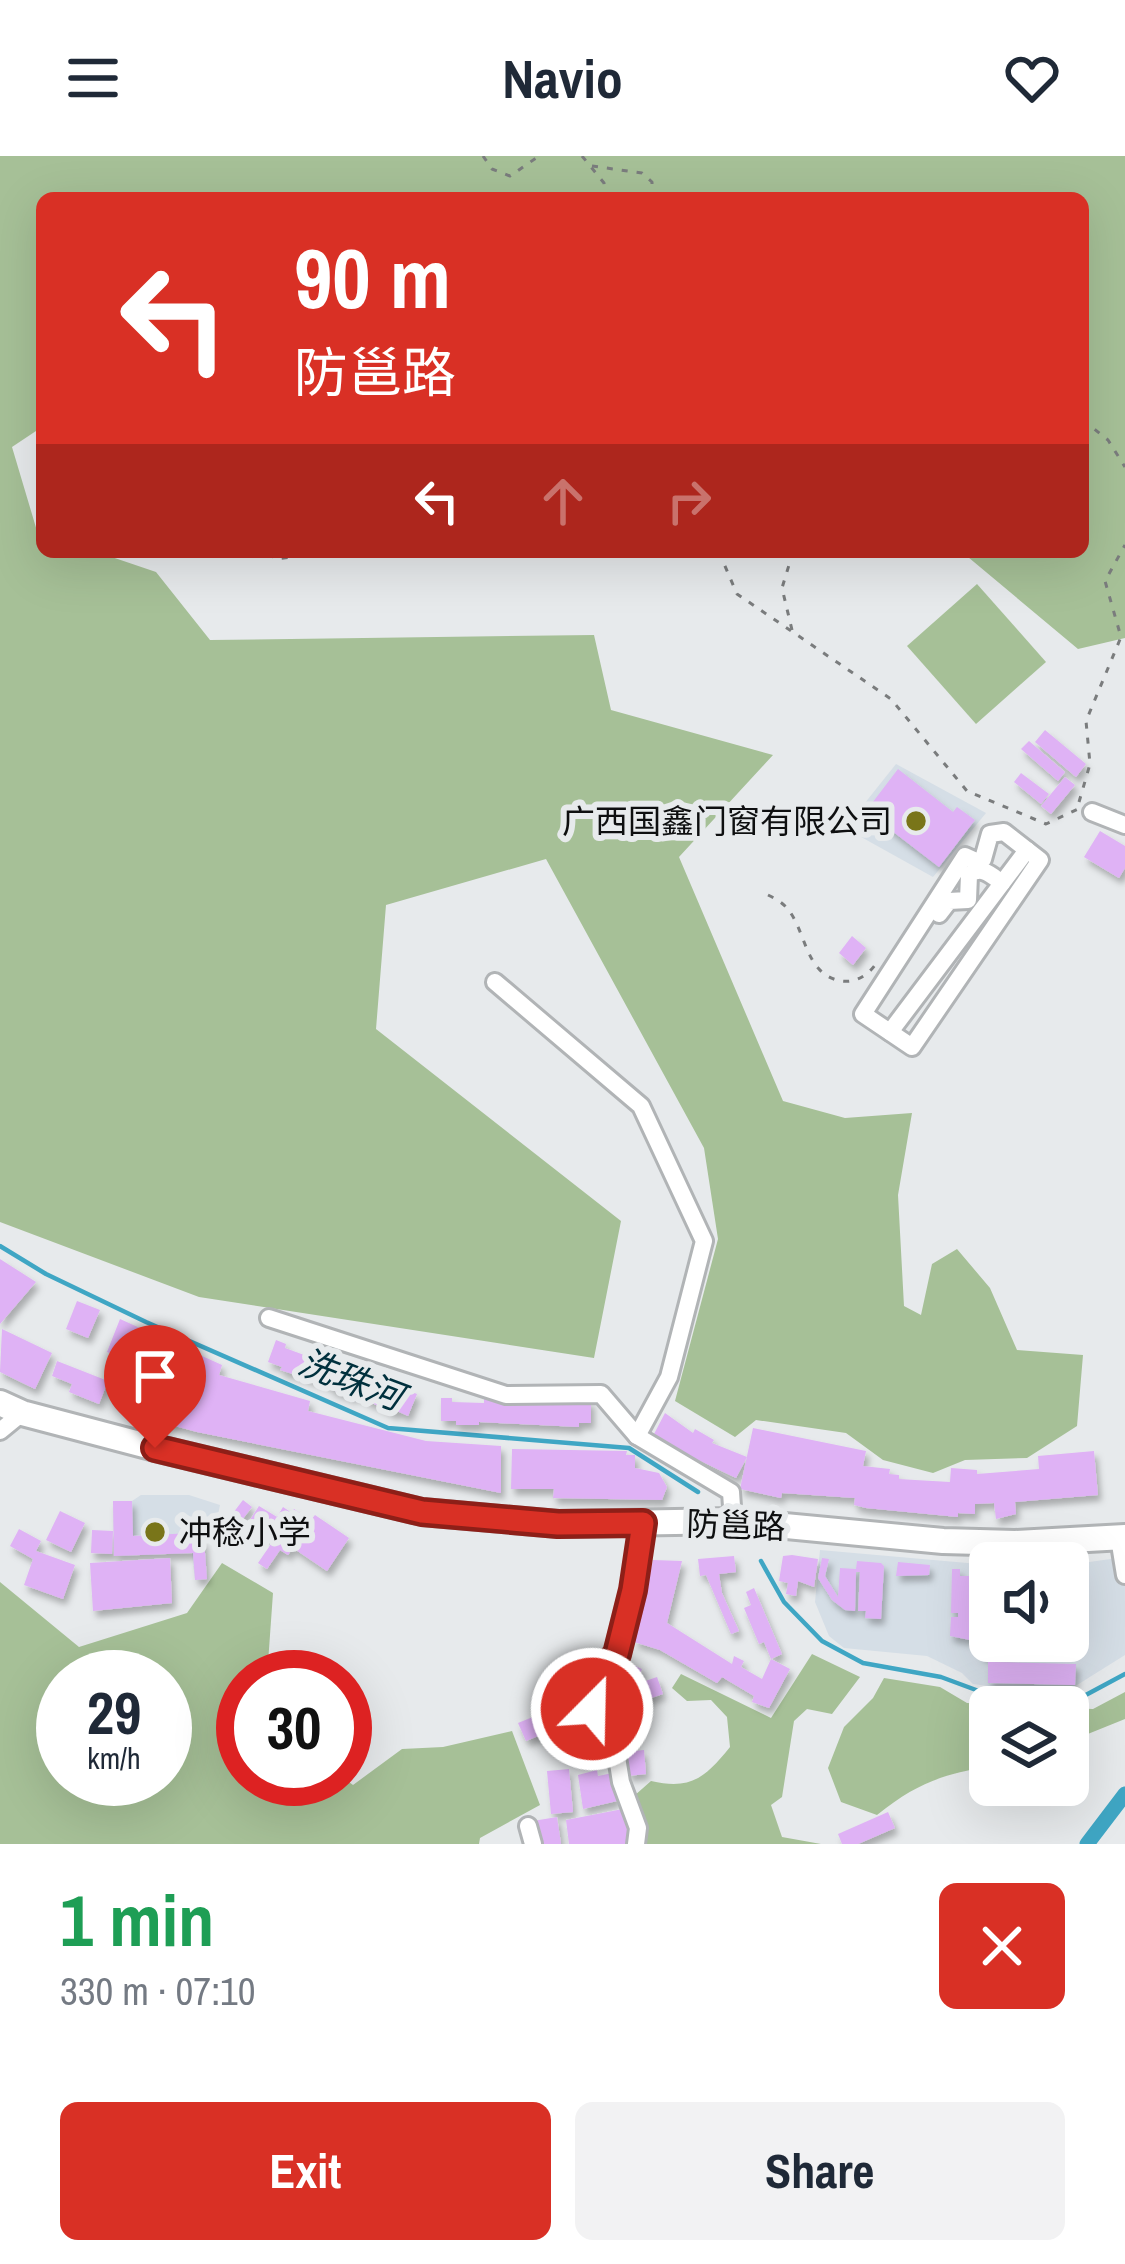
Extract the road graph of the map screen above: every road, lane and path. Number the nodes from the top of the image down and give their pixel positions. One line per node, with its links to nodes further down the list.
1 (483, 156): 2 (path)
2 (539, 156)
3 (582, 156): 4 (path)
4 (592, 166): 5 (path); 6 (path)
5 (605, 192)
6 (652, 192)
7 (1089, 425): 8 (path)
8 (1125, 467)
9 (1125, 545): 13 (path)
10 (721, 558): 12 (path)
11 (791, 558): 12 (path)
12 (792, 632): 13 (path)
13 (1085, 810): 14 (street)
14 (1125, 825)
15 (1029, 852): 16 (street); 20 (street); 21 (street)
16 (1002, 883): 20 (street); 21 (street)
17 (768, 895): 18 (path)
18 (882, 956)
19 (495, 982): 25 (street)
20 (863, 1014): 21 (street)
21 (895, 1036)
22 (269, 1318): 25 (street)
23 (11, 1408): 24 (street); 27 (highway, 防邕路)
24 (0, 1430)
25 (637, 1436): 26 (street)
26 (733, 1521): 27 (highway, 防邕路); 28 (highway, 防邕路)
27 (643, 1523): 30 (street)
28 (1122, 1538): 29 (street)
29 (1125, 1575)
30 (636, 1844)

